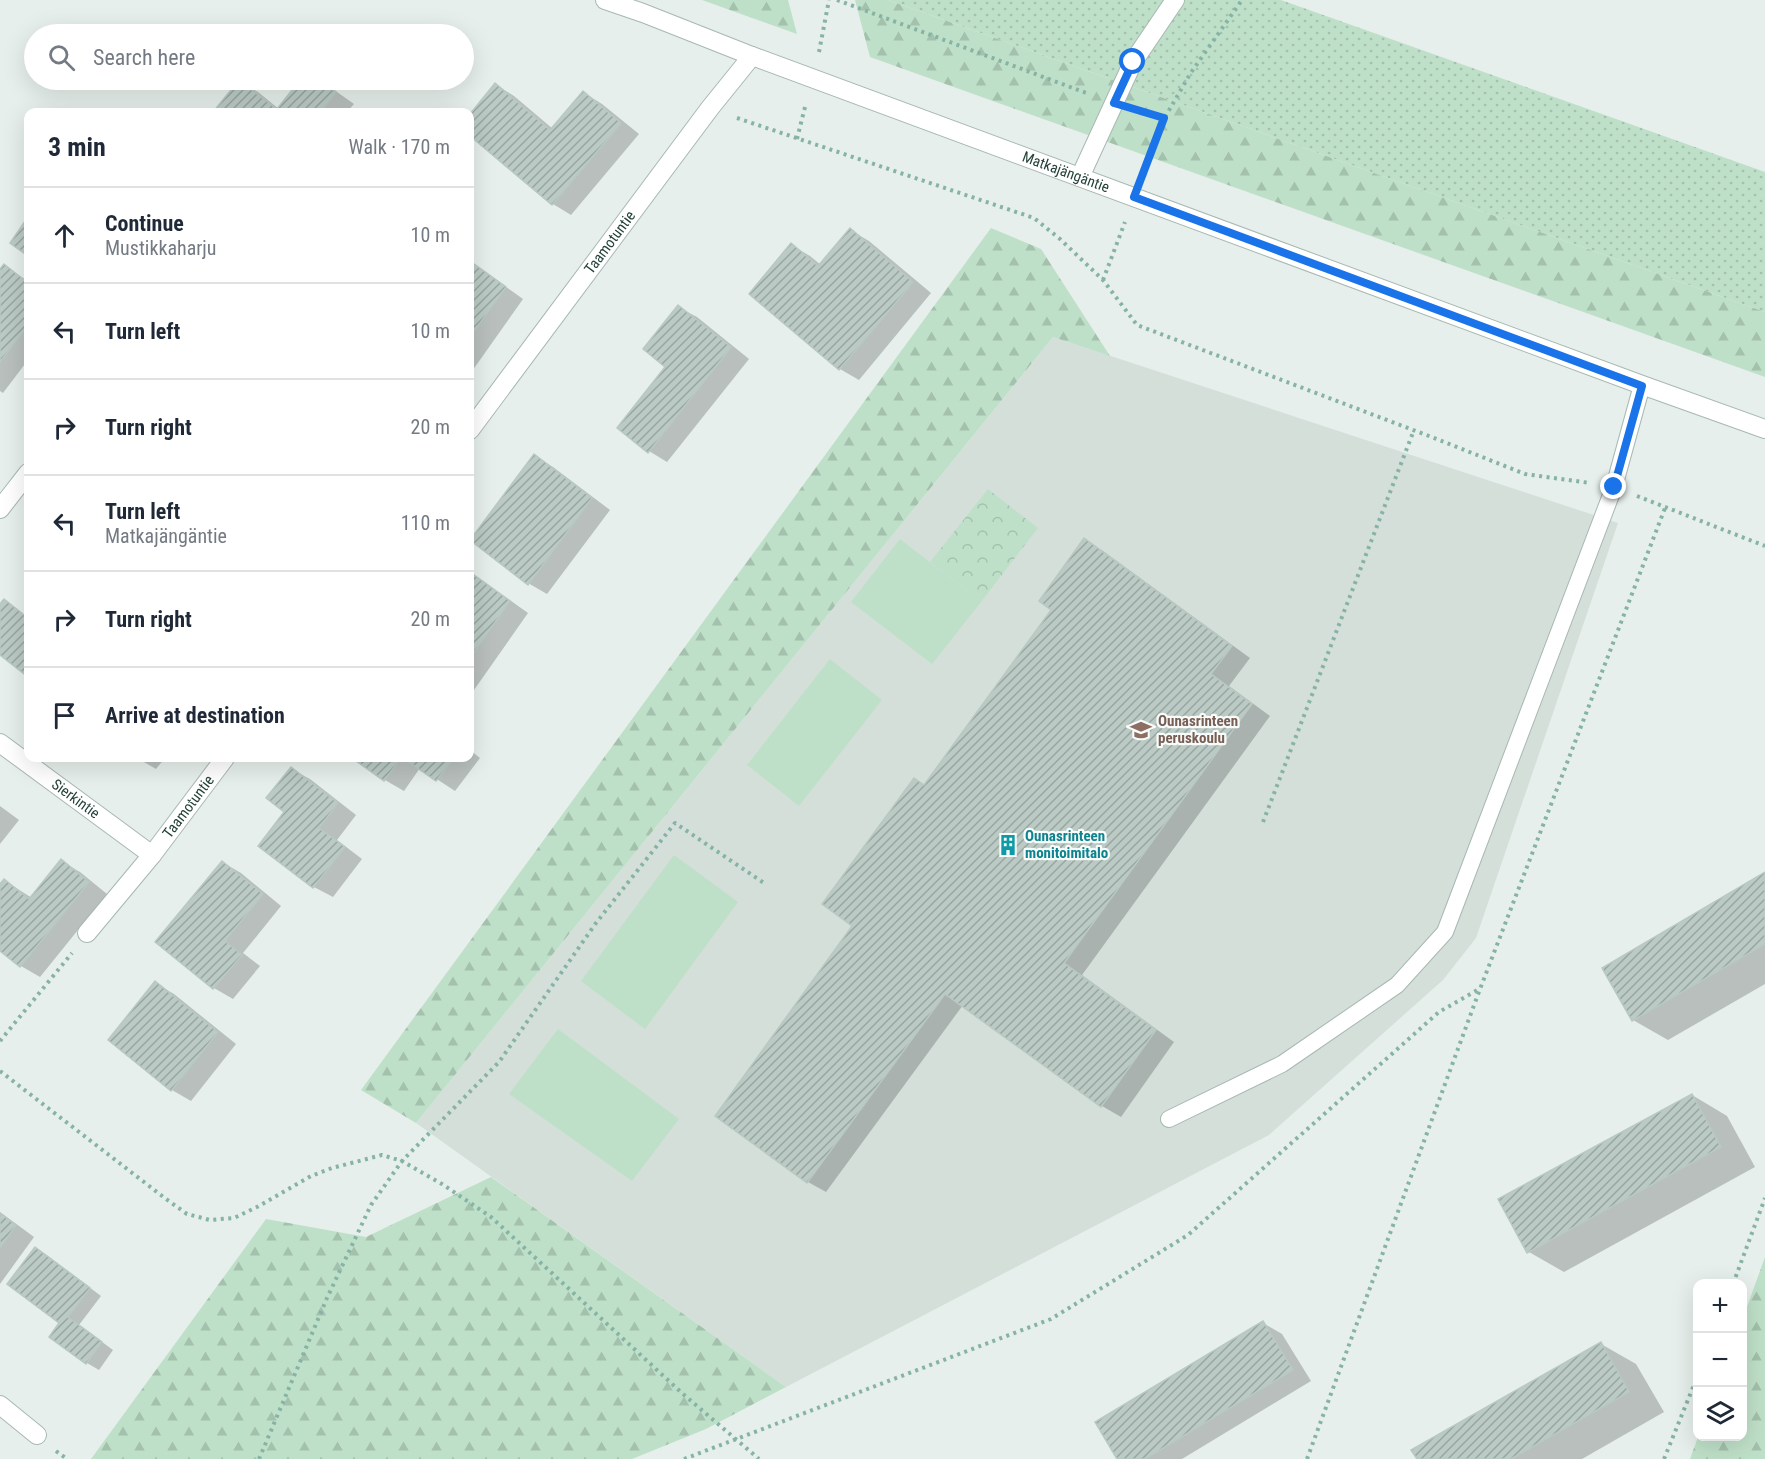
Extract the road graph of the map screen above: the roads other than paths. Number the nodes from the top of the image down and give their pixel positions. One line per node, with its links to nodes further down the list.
1 (606, 0): 3 (street, Matkajängäntie)
2 (1174, 0): 4 (street)
3 (752, 56): 4 (street, Matkajängäntie); 6 (street, Taamotuntie)
4 (1080, 177): 5 (street, Matkajängäntie)
5 (1642, 386): 7 (street, Matkajängäntie); 16 (lane)
6 (474, 425)
7 (1765, 429)
8 (24, 478): 9 (street)
9 (0, 509)
10 (0, 743): 11 (street, Sierkintie)
11 (24, 761)
12 (26, 762): 14 (street, Sierkintie)
13 (222, 762): 14 (street, Taamotuntie)
14 (152, 855): 15 (street, Taamotuntie)
15 (87, 933)
16 (1169, 1119)
17 (0, 1405): 18 (street)
18 (37, 1435)

